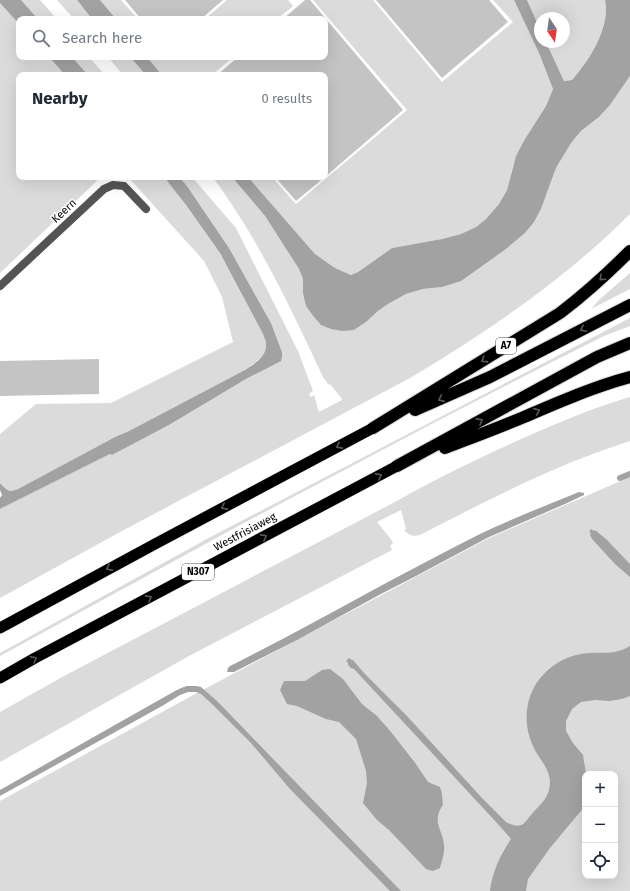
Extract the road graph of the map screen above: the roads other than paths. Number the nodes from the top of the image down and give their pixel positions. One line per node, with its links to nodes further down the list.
1 (146, 209): 3 (lane, Keern)
2 (630, 251): 7 (highway, A7, one-way to 7)
3 (0, 286)
4 (630, 304): 7 (highway, A7, one-way to 7)
5 (630, 343): 8 (highway, one-way to 5)
6 (630, 377): 8 (highway, one-way to 6)
7 (373, 428): 9 (highway, one-way to 9)
8 (397, 466): 10 (highway, Westfrisiaweg / N307, one-way to 8)
9 (0, 628)
10 (0, 678)

